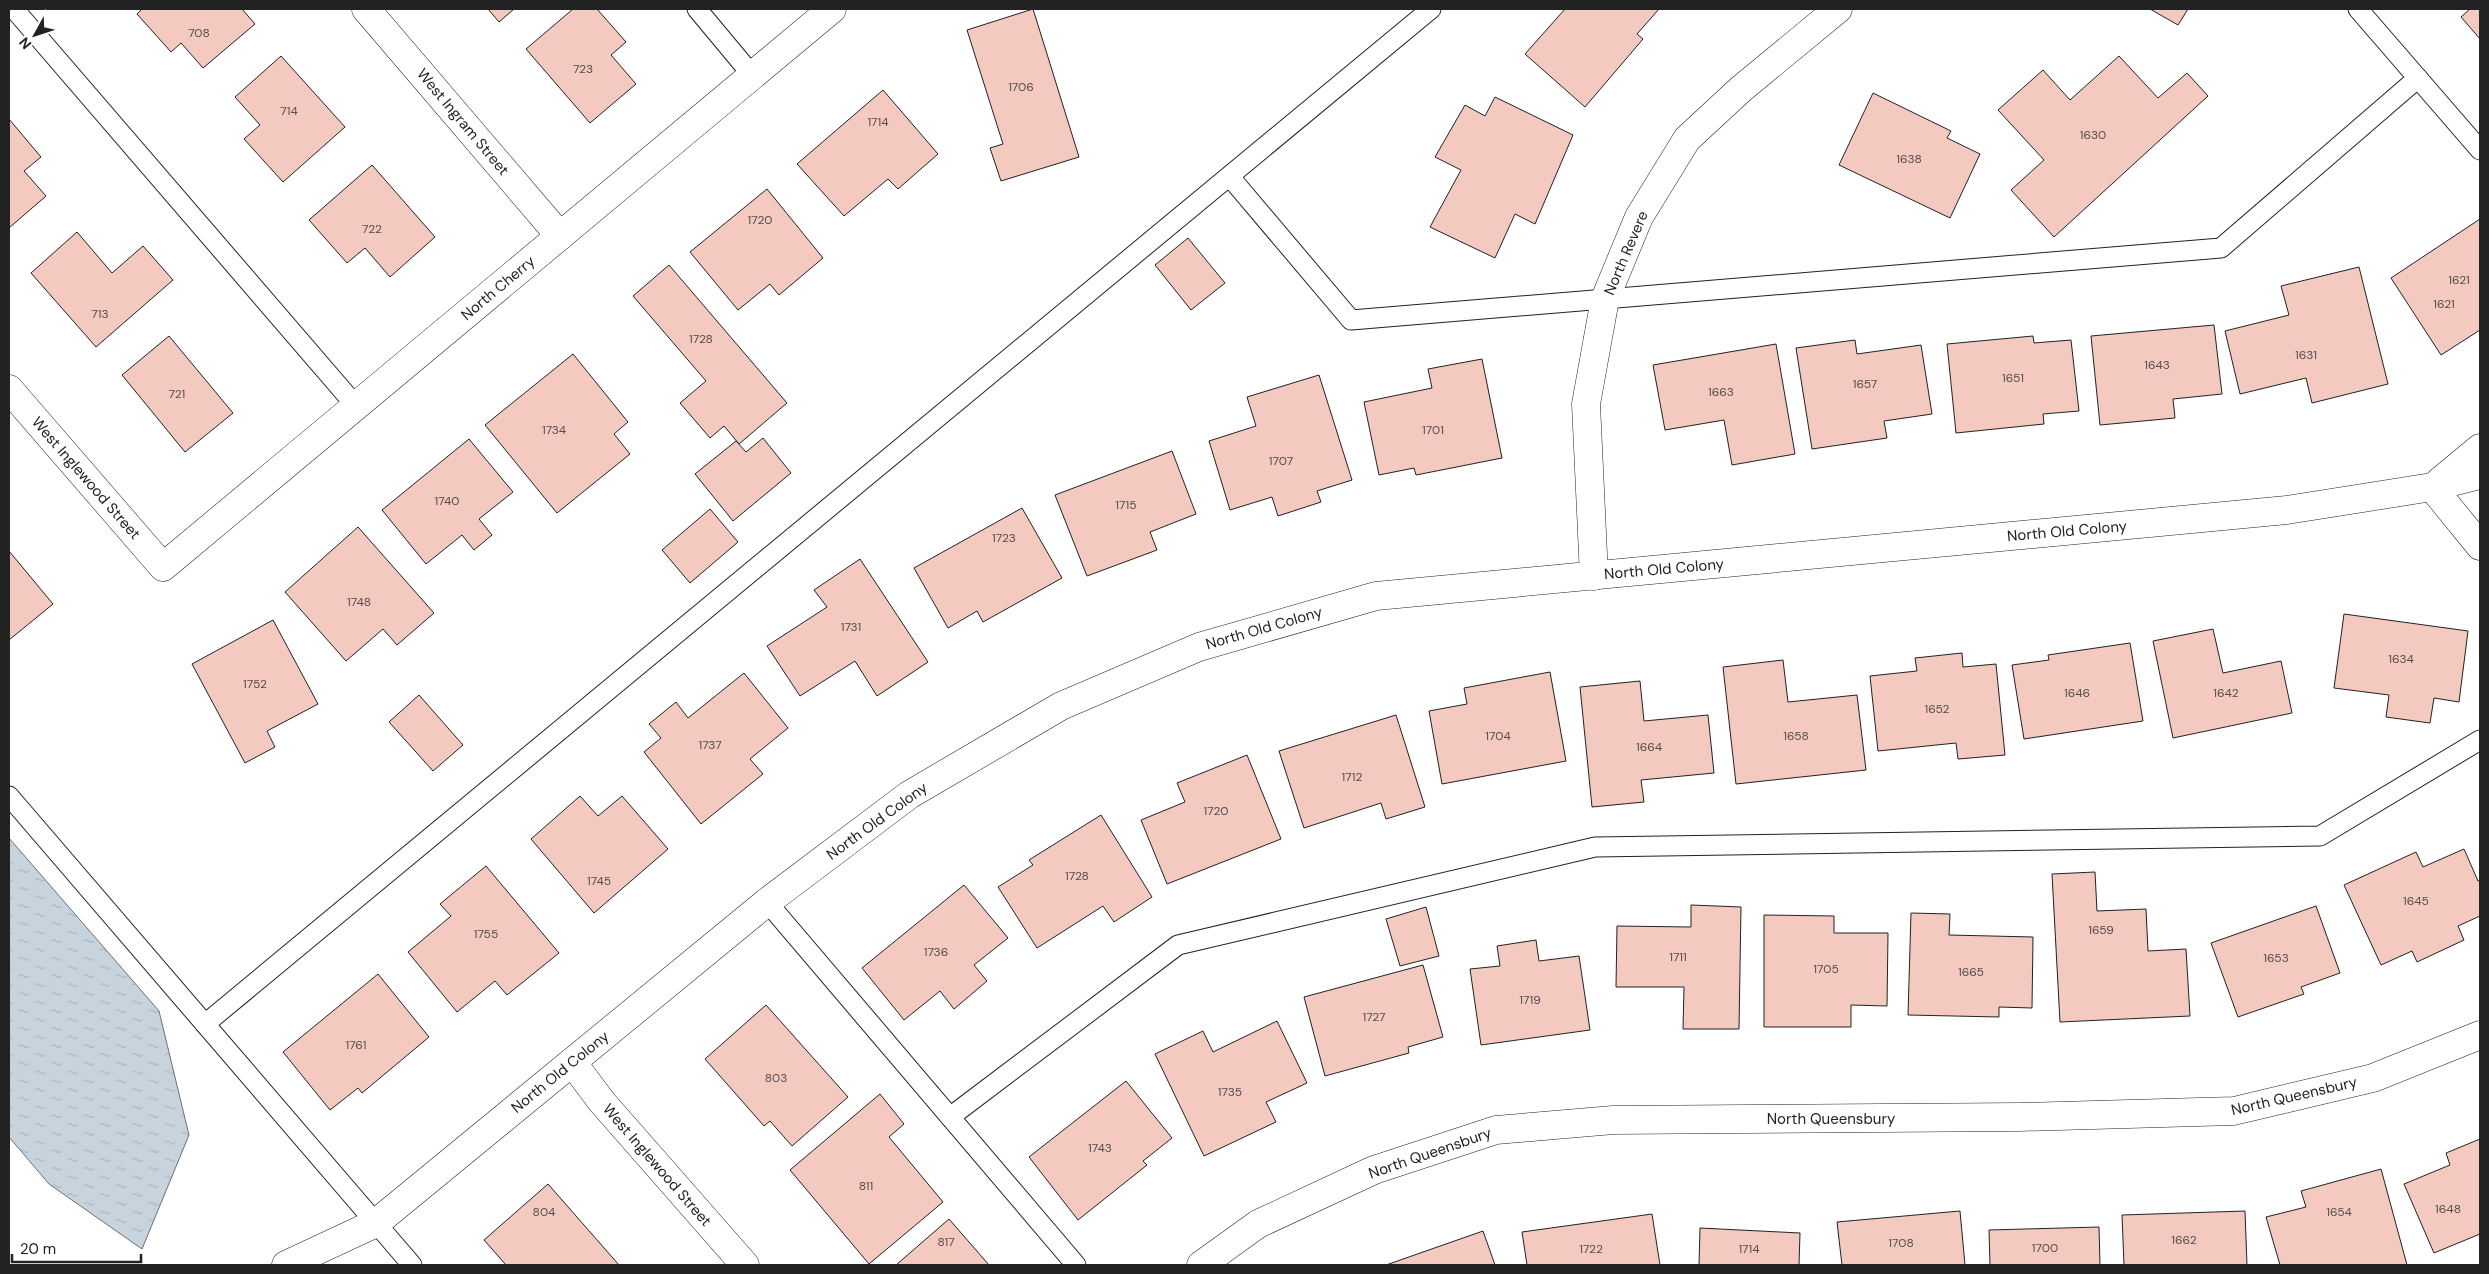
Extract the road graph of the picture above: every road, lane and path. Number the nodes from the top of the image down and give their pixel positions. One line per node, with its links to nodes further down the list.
1 (14, 9): 15 (lane)
2 (366, 9): 12 (street, West Ingram Street)
3 (697, 9): 8 (lane)
4 (832, 9): 8 (street, North Cherry)
5 (1432, 9): 11 (lane)
6 (1838, 9): 13 (street, North Revere)
7 (2358, 9): 9 (lane)
8 (752, 75): 12 (street, North Cherry)
9 (2418, 78): 10 (lane); 13 (lane)
10 (2480, 150)
11 (1230, 176): 13 (lane); 25 (lane)
12 (560, 236): 15 (street, North Cherry)
13 (1605, 299): 21 (street, North Revere)
14 (9, 388): 20 (street, West Inglewood Street)
15 (356, 406): 20 (street, North Cherry)
16 (2480, 448): 18 (street)
17 (2480, 475): 18 (street, North Old Colony)
18 (2432, 488): 19 (street); 21 (street, North Old Colony)
19 (2480, 546)
20 (163, 567)
21 (1594, 576): 24 (street, North Old Colony)
22 (2480, 740): 28 (lane)
23 (9, 796): 25 (lane)
24 (767, 902): 27 (street, North Old Colony); 28 (lane)
25 (205, 1024): 29 (lane)
26 (2480, 1035): 34 (street, North Queensbury)
27 (572, 1062): 29 (street, North Old Colony); 32 (street, West Inglewood Street)
28 (950, 1117): 33 (lane)
29 (376, 1223): 30 (street, North Old Colony); 31 (lane)
30 (286, 1265)
31 (412, 1265)
32 (745, 1265)
33 (1076, 1265)
34 (1201, 1265)

